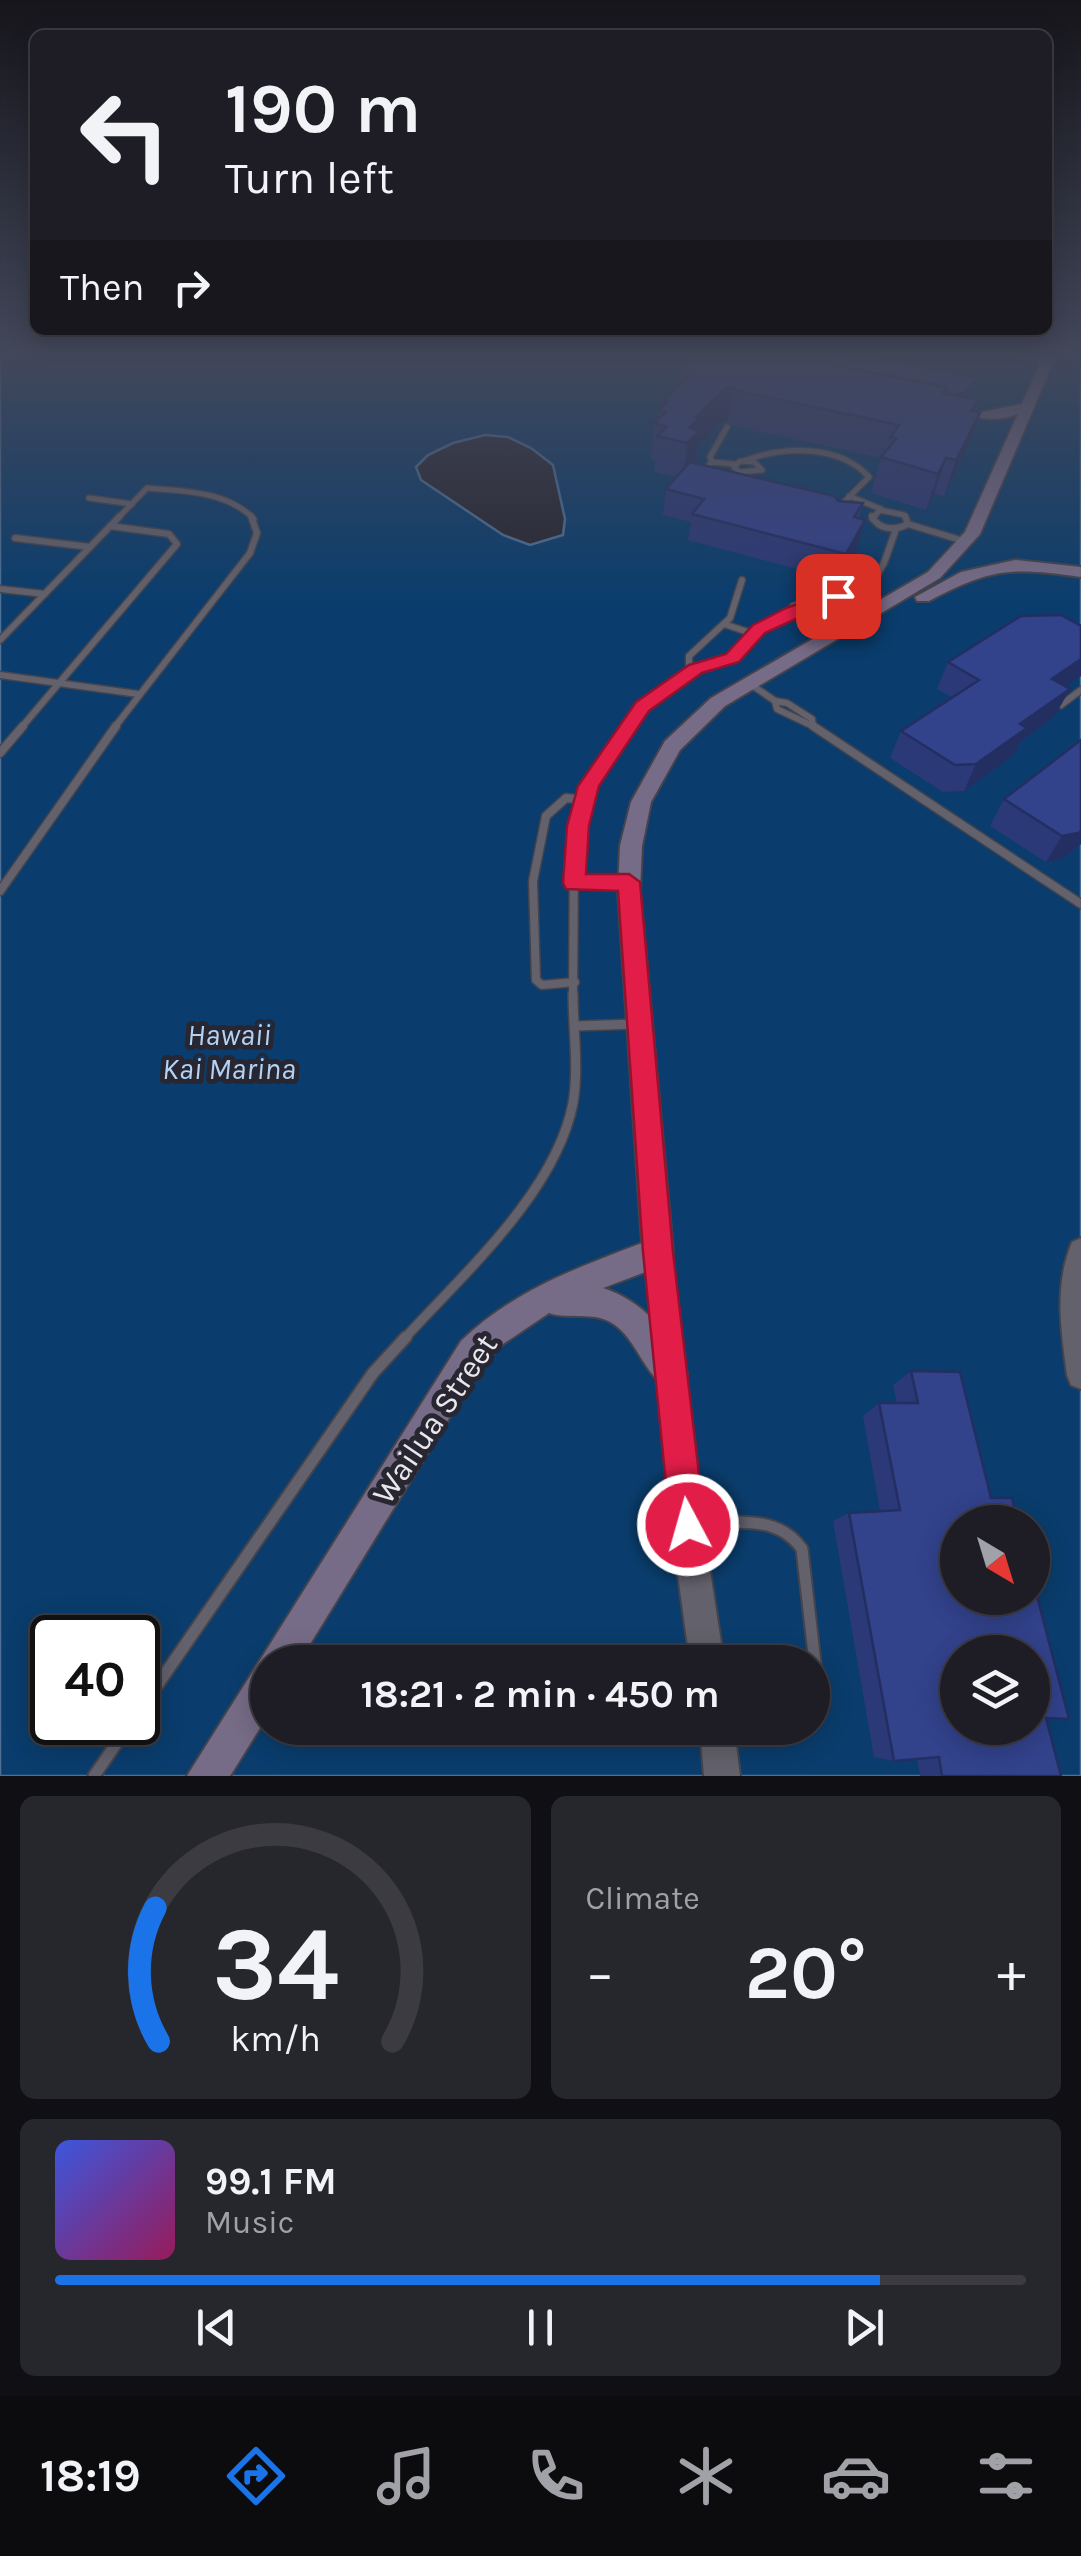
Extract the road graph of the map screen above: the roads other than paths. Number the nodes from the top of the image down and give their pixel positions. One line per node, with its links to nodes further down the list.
1 (722, 436): 6 (lane)
2 (1009, 436): 4 (main road)
3 (1013, 436): 4 (main road)
4 (1011, 440): 19 (main road)
5 (744, 461): 7 (lane); 7 (lane); 9 (lane)
6 (712, 462): 7 (lane); 8 (lane)
7 (734, 464)
8 (699, 476)
9 (849, 496): 12 (lane); 13 (lane)
10 (89, 498): 11 (lane)
11 (132, 504): 15 (lane); 35 (lane)
12 (886, 510): 14 (lane); 16 (lane)
13 (853, 515)
14 (908, 524): 17 (lane); 19 (lane)
15 (110, 526): 20 (lane); 32 (lane)
16 (879, 526): 17 (lane); 21 (lane)
17 (896, 529): 21 (lane)
18 (16, 538): 20 (lane)
19 (980, 545): 22 (main road); 26 (main road)
20 (90, 547): 25 (lane)
21 (886, 547): 28 (lane)
22 (1081, 571): 26 (main road)
23 (742, 580): 27 (lane)
24 (0, 588): 25 (lane)
25 (45, 594): 29 (lane)
26 (862, 618): 33 (main road)
27 (724, 624): 28 (lane); 30 (lane)
28 (754, 634): 30 (lane)
29 (0, 640)
30 (695, 669): 38 (lane)
31 (0, 675): 32 (lane)
32 (56, 683): 35 (lane); 37 (lane)
33 (749, 683): 39 (main road); 42 (lane)
34 (1081, 690): 36 (lane)
35 (138, 694): 41 (lane)
36 (1061, 706)
37 (0, 752)
38 (585, 800): 40 (lane); 43 (lane)
39 (629, 882): 40 (lane); 44 (main road)
40 (574, 883): 43 (lane)
41 (0, 891)
42 (1081, 904)
43 (575, 982): 45 (lane)
44 (639, 1024): 45 (lane); 47 (main road)
45 (576, 1026): 55 (lane)
46 (1081, 1251): 50 (street)
47 (658, 1252): 48 (main road, Wailua Street); 49 (street)
48 (537, 1300): 49 (main road); 52 (main road, Wailua Street)
49 (671, 1373): 51 (street)
50 (1081, 1375)
51 (688, 1525): 53 (street); 54 (lane)
52 (289, 1645)
53 (705, 1645)
54 (813, 1645)
55 (160, 1681)
56 (250, 1708): 60 (main road)
57 (115, 1745): 59 (lane)
58 (719, 1745): 61 (street)
59 (94, 1776)
60 (207, 1776)
61 (722, 1776)

